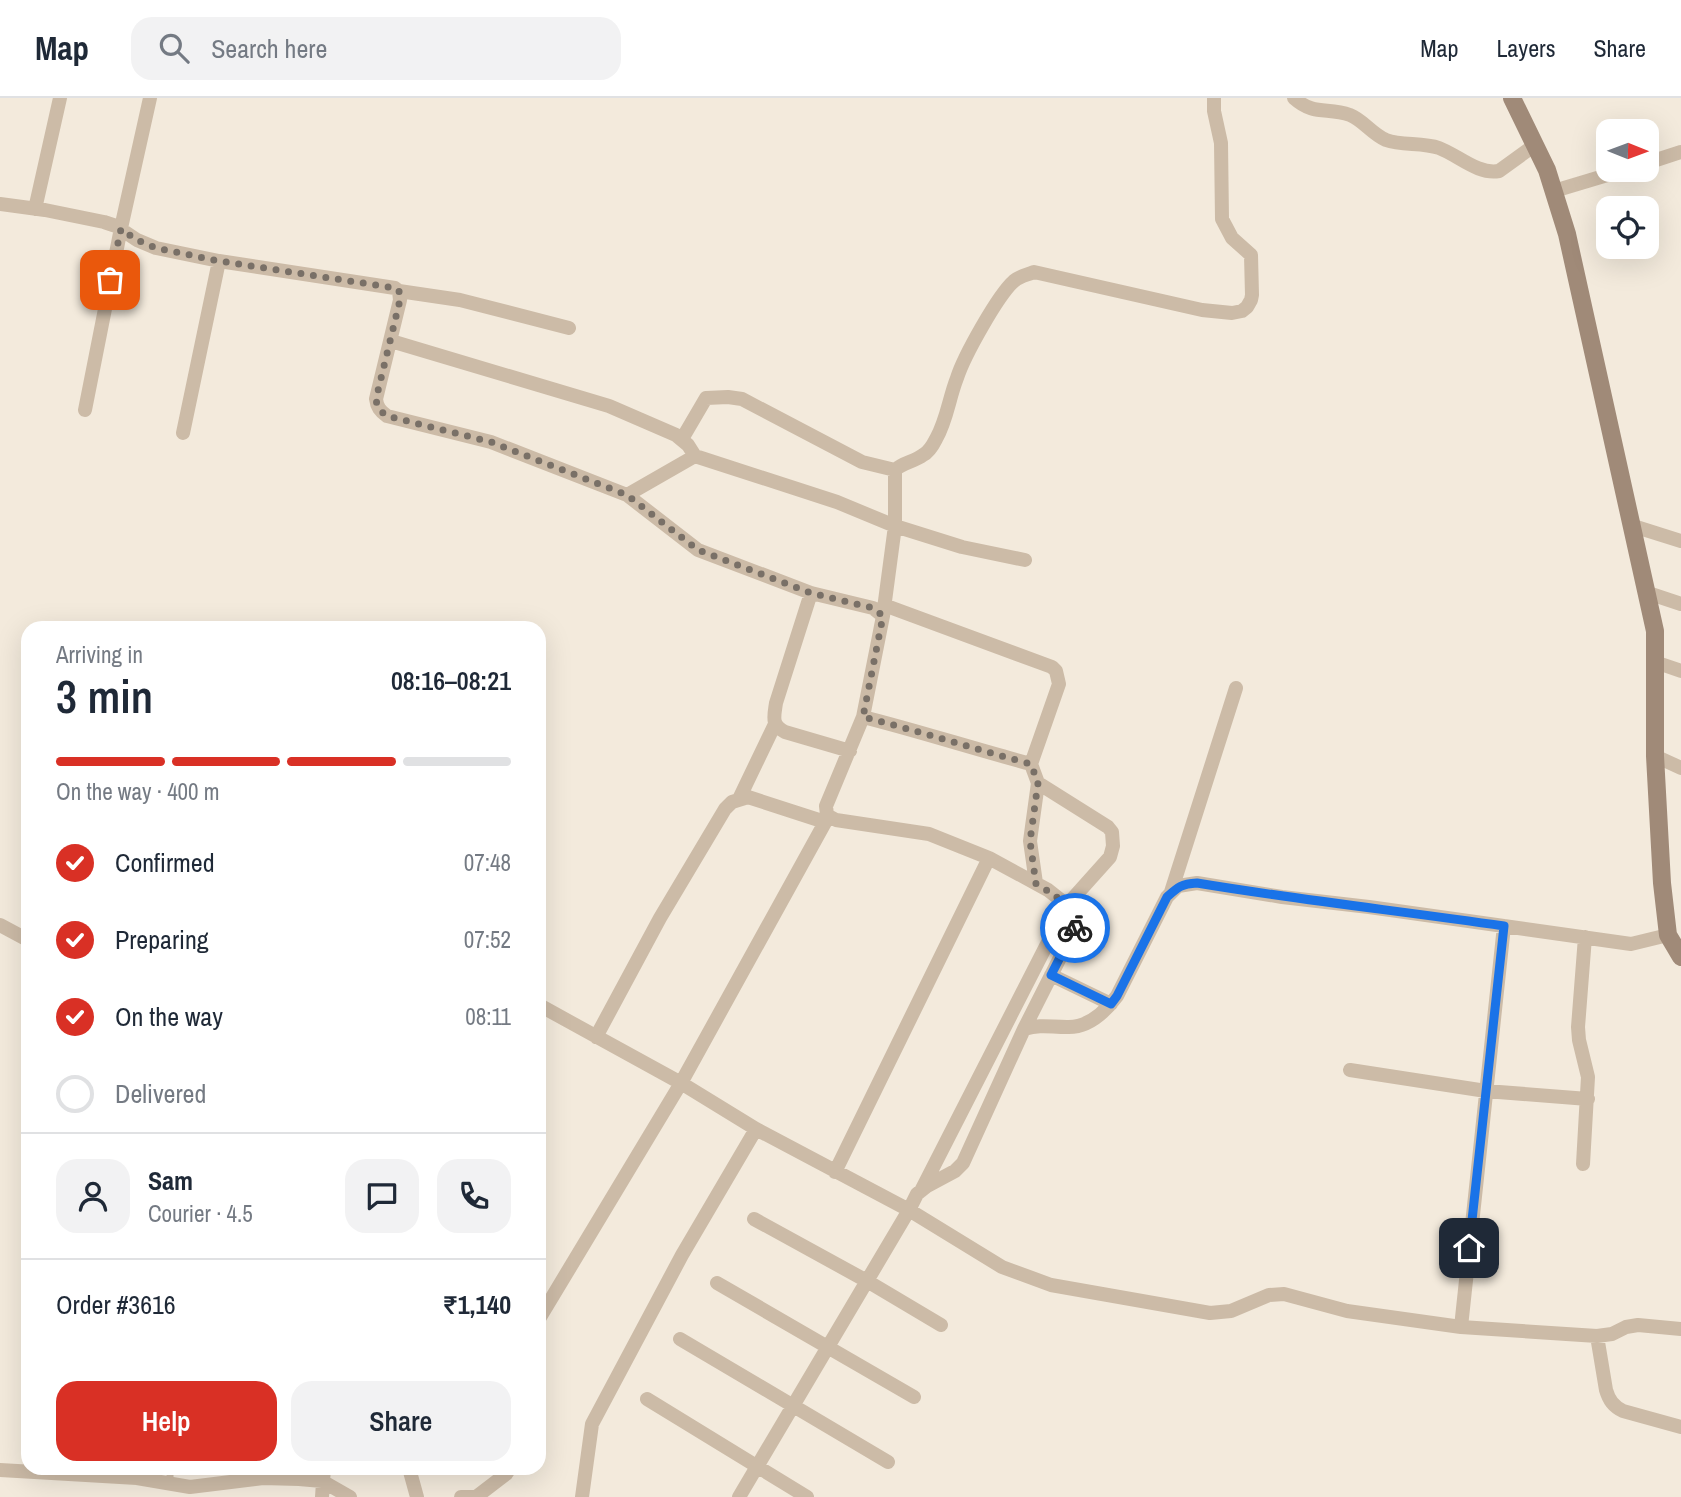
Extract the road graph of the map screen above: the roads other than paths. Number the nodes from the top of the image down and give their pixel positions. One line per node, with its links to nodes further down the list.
1 (60, 98): 12 (street)
2 (150, 98): 13 (street)
3 (1214, 98): 22 (street)
4 (1294, 98): 6 (street)
5 (1512, 98): 6 (main road)
6 (1535, 145): 10 (main road)
7 (1681, 152): 8 (street)
8 (1659, 159)
9 (1596, 178): 10 (street)
10 (1554, 191): 24 (main road)
11 (0, 204): 12 (street)
12 (35, 209): 13 (street)
13 (121, 229): 14 (street); 18 (street)
14 (219, 261): 15 (street); 19 (street)
15 (399, 291): 16 (street); 17 (street)
16 (569, 328)
17 (391, 341): 20 (street); 23 (street)
18 (85, 410)
19 (183, 433)
20 (682, 439): 21 (street); 22 (street)
21 (695, 456): 23 (street); 25 (street)
22 (895, 470): 25 (street)
23 (627, 495): 29 (street)
24 (1630, 525): 26 (street); 28 (main road)
25 (895, 526): 27 (street); 31 (street)
26 (1681, 541)
27 (1024, 560)
28 (1645, 592): 30 (street); 32 (main road)
29 (811, 593): 31 (street); 36 (street)
30 (1681, 604)
31 (884, 610): 35 (street); 39 (street)
32 (1655, 662): 33 (street); 38 (main road)
33 (1681, 671)
34 (1236, 688): 46 (street)
35 (863, 717): 37 (street); 39 (street)
36 (775, 724): 37 (street); 42 (street)
37 (850, 751): 43 (street)
38 (1655, 756): 40 (street); 50 (main road)
39 (1031, 764): 41 (street)
40 (1681, 768)
41 (1038, 783): 45 (street); 47 (street)
42 (740, 799): 43 (street); 58 (street)
43 (827, 820): 44 (street); 60 (street)
44 (989, 858): 45 (street); 65 (street)
45 (1036, 884): 47 (street)
46 (1171, 892): 49 (street); 55 (street)
47 (1067, 905): 54 (street); 66 (street)
48 (0, 925): 51 (street)
49 (1504, 926): 52 (street); 61 (street)
50 (1668, 935): 52 (street); 53 (main road)
51 (21, 936)
52 (1585, 937): 62 (street)
53 (1681, 957)
54 (1051, 975): 55 (street); 57 (street)
55 (1111, 1004): 57 (street)
56 (546, 1010): 58 (street)
57 (1024, 1030): 66 (street)
58 (596, 1037): 60 (street)
59 (1350, 1070): 61 (street)
60 (681, 1083): 63 (street); 71 (street)
61 (1486, 1091): 62 (street); 73 (street)
62 (1588, 1099): 64 (street)
63 (756, 1129): 65 (street); 96 (street)
64 (1583, 1164)
65 (835, 1172): 67 (street)
66 (921, 1191): 67 (street)
67 (909, 1210): 69 (street); 73 (street)
68 (754, 1219): 69 (street)
69 (867, 1281): 72 (street); 77 (street)
70 (717, 1283): 77 (street)
71 (546, 1307)
72 (941, 1325)
73 (1461, 1327): 75 (street)
74 (1681, 1329): 75 (street)
75 (1597, 1336): 81 (street)
76 (680, 1339): 80 (street)
77 (828, 1347): 78 (street); 80 (street)
78 (914, 1397)
79 (646, 1399): 83 (street)
80 (794, 1405): 82 (street); 83 (street)
81 (1681, 1427)
82 (888, 1462)
83 (758, 1466): 97 (street); 98 (street)
84 (0, 1471): 85 (street)
85 (21, 1472)
86 (78, 1475): 90 (street)
87 (323, 1475): 90 (street); 91 (street); 92 (street)
88 (411, 1475): 93 (street)
89 (505, 1475): 95 (street)
90 (170, 1476)
91 (322, 1497)
92 (350, 1497)
93 (417, 1497)
94 (461, 1497): 95 (street)
95 (475, 1497)
96 (582, 1497)
97 (740, 1497)
98 (807, 1497)

